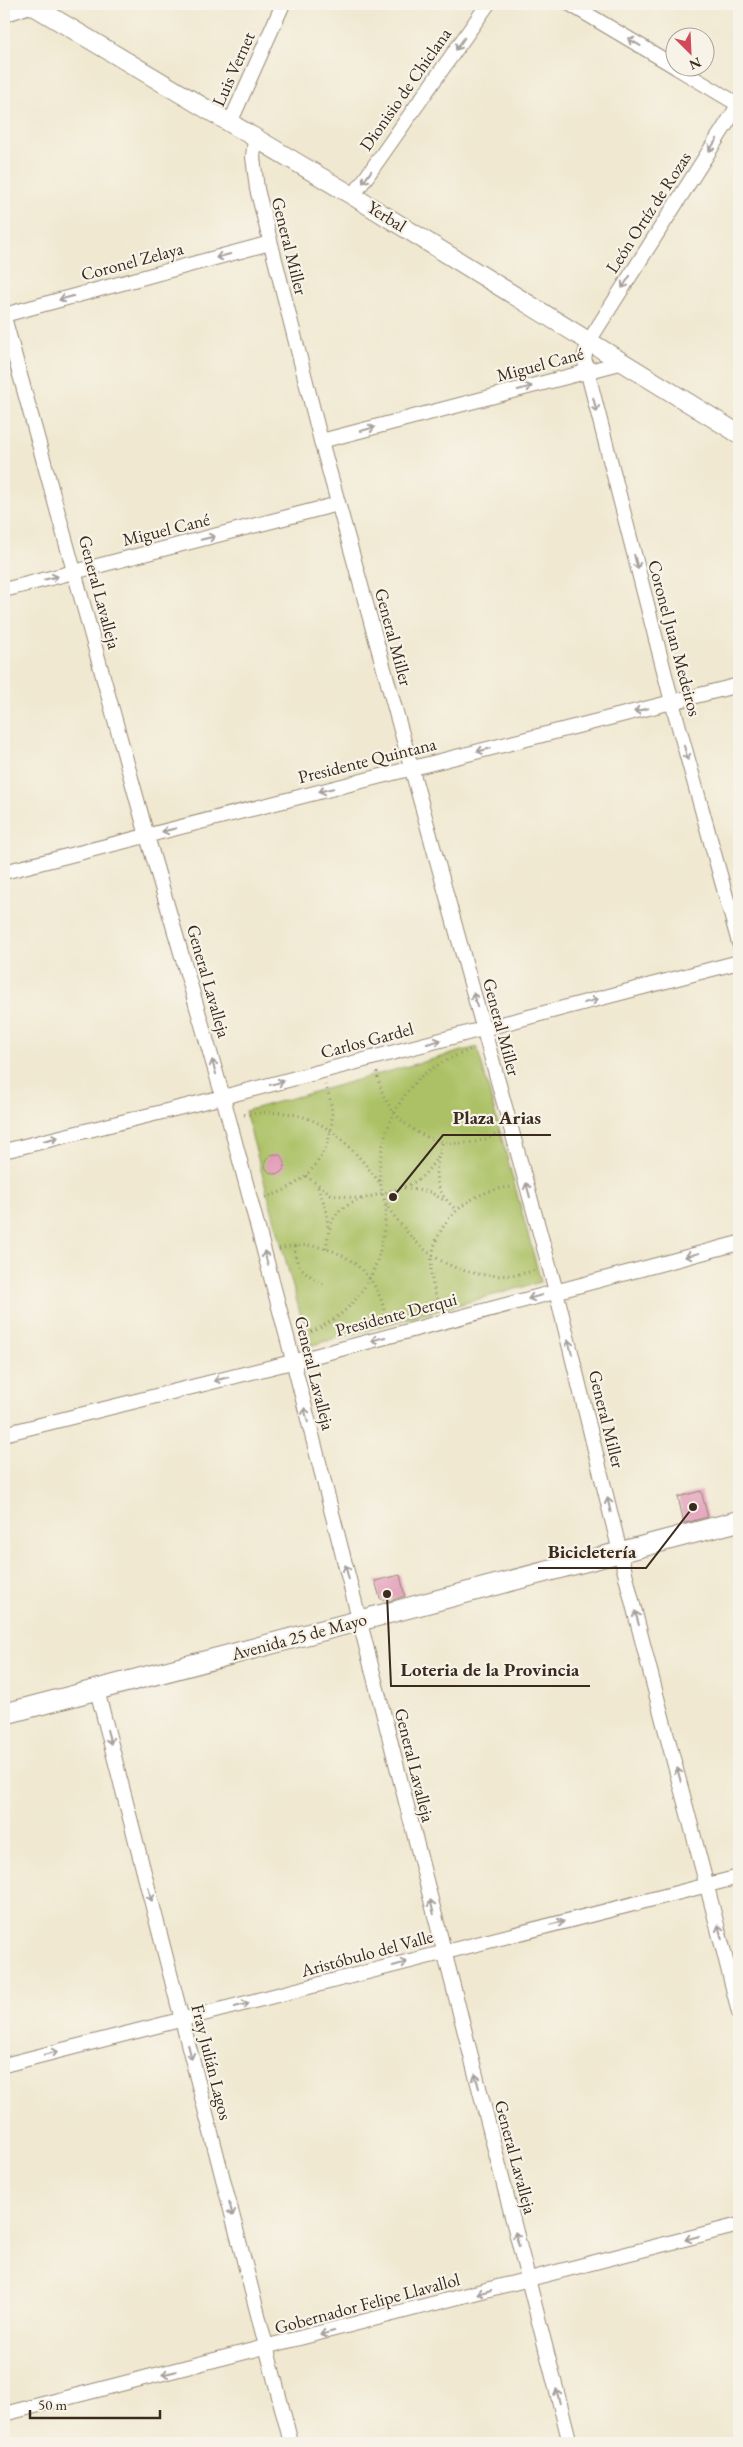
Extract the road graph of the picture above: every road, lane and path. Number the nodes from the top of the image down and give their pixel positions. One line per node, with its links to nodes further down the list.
1 (32, 4): 5 (street); 9 (street, Yerbal)
2 (283, 4): 9 (street, Luis Vernet)
3 (488, 4): 11 (street, Dionisio de Chiclana, one-way to 11)
4 (570, 4): 6 (street, one-way to 4)
5 (4, 15)
6 (666, 61)
7 (695, 78): 8 (street)
8 (739, 104): 14 (street, León Ortíz de Rozas, one-way to 14)
9 (230, 122): 10 (street, Yerbal)
10 (255, 138): 11 (street, Yerbal); 12 (street, General Miller)
11 (353, 196): 14 (street, Yerbal)
12 (270, 243): 13 (street, Coronel Zelaya, one-way to 13); 18 (street, General Miller)
13 (4, 316): 20 (street, General Lavalleja)
14 (588, 341): 15 (street, Yerbal); 16 (street, Coronel Juan Medeiros)
15 (624, 362): 16 (street, Miguel Cané); 17 (street, Yerbal)
16 (586, 372): 18 (street, Miguel Cané, one-way to 16); 23 (street, Coronel Juan Medeiros, one-way to 23)
17 (739, 434)
18 (321, 441): 19 (street, General Miller)
19 (338, 504): 20 (street, Miguel Cané, one-way to 19); 24 (street, General Miller)
20 (75, 572): 21 (street, Miguel Cané, one-way to 20); 25 (street, General Lavalleja)
21 (4, 590)
22 (739, 685): 23 (street, Presidente Quintana)
23 (672, 702): 24 (street, Presidente Quintana, one-way to 24); 27 (street, Coronel Juan Medeiros, one-way to 27)
24 (411, 768): 25 (street, Presidente Quintana, one-way to 25); 29 (street, General Miller, one-way to 24)
25 (147, 836): 26 (street, Presidente Quintana); 33 (street, General Lavalleja, one-way to 25)
26 (4, 872)
27 (739, 943)
28 (739, 962): 29 (street, Carlos Gardel, one-way to 28)
29 (483, 1029): 30 (street, General Miller); 31 (street, Carlos Gardel, one-way to 29)
30 (487, 1043): 34 (path); 36 (street, General Miller)
31 (378, 1056): 32 (street, Carlos Gardel); 34 (path)
32 (318, 1072): 33 (street, Carlos Gardel, one-way to 32); 37 (path)
33 (223, 1096): 35 (street, General Lavalleja); 39 (street, Carlos Gardel, one-way to 33)
34 (395, 1113): 38 (path); 42 (path)
35 (228, 1119): 37 (path); 47 (street, General Lavalleja)
36 (510, 1125): 38 (path); 45 (street, General Miller)
37 (330, 1130): 41 (path); 42 (path)
38 (442, 1143): 40 (path)
39 (4, 1151)
40 (439, 1155): 44 (path); 49 (path)
41 (306, 1176): 43 (path); 47 (path)
42 (380, 1182): 46 (path)
43 (317, 1185): 48 (path); 52 (path)
44 (402, 1188): 46 (path); 49 (path)
45 (527, 1188): 51 (path); 58 (street, General Miller, one-way to 45)
46 (384, 1194): 48 (path); 50 (path)
47 (250, 1198): 56 (street, General Lavalleja)
48 (364, 1200): 52 (path)
49 (448, 1202): 51 (path)
50 (386, 1204): 57 (path); 59 (path)
51 (456, 1210): 57 (path)
52 (328, 1232): 55 (path)
53 (739, 1243): 61 (street, Presidente Derqui, one-way to 61)
54 (295, 1246): 55 (path); 56 (path); 60 (path)
55 (326, 1248): 59 (path)
56 (265, 1255): 64 (street, General Lavalleja, one-way to 56)
57 (432, 1256): 58 (path); 62 (path)
58 (549, 1266): 61 (street, General Miller)
59 (370, 1278): 63 (path); 64 (path)
60 (323, 1284)
61 (556, 1291): 62 (street, Presidente Derqui, one-way to 62); 68 (street, General Miller, one-way to 61)
62 (450, 1319): 63 (street, Presidente Derqui)
63 (386, 1337): 65 (street, Presidente Derqui, one-way to 65)
64 (288, 1342): 65 (street, General Lavalleja)
65 (292, 1362): 66 (street, Presidente Derqui, one-way to 66); 69 (street, General Lavalleja, one-way to 65)
66 (4, 1434)
67 (739, 1521): 68 (main road, Avenida 25 de Mayo)
68 (620, 1553): 69 (main road, Avenida 25 de Mayo); 73 (street, General Miller, one-way to 68)
69 (359, 1620): 70 (main road, Avenida 25 de Mayo); 74 (street, General Lavalleja, one-way to 69)
70 (97, 1690): 71 (main road, Avenida 25 de Mayo); 76 (street, Fray Julián Lagos, one-way to 76)
71 (4, 1714)
72 (739, 1877): 73 (street, Aristóbulo del Valle)
73 (708, 1885): 74 (street, Aristóbulo del Valle, one-way to 73); 75 (street, General Miller, one-way to 73)
74 (443, 1952): 76 (street, Aristóbulo del Valle, one-way to 74); 79 (street, General Lavalleja, one-way to 74)
75 (739, 2013)
76 (182, 2020): 77 (street, Aristóbulo del Valle, one-way to 76); 80 (street, Fray Julián Lagos, one-way to 80)
77 (4, 2065)
78 (739, 2225): 79 (street, Gobernador Felipe Llavallol, one-way to 79)
79 (528, 2280): 80 (street, Gobernador Felipe Llavallol, one-way to 80); 83 (street, General Lavalleja, one-way to 79)
80 (267, 2348): 81 (street, Gobernador Felipe Llavallol, one-way to 81); 82 (street, Fray Julián Lagos)
81 (4, 2414)
82 (291, 2443)
83 (570, 2443)

